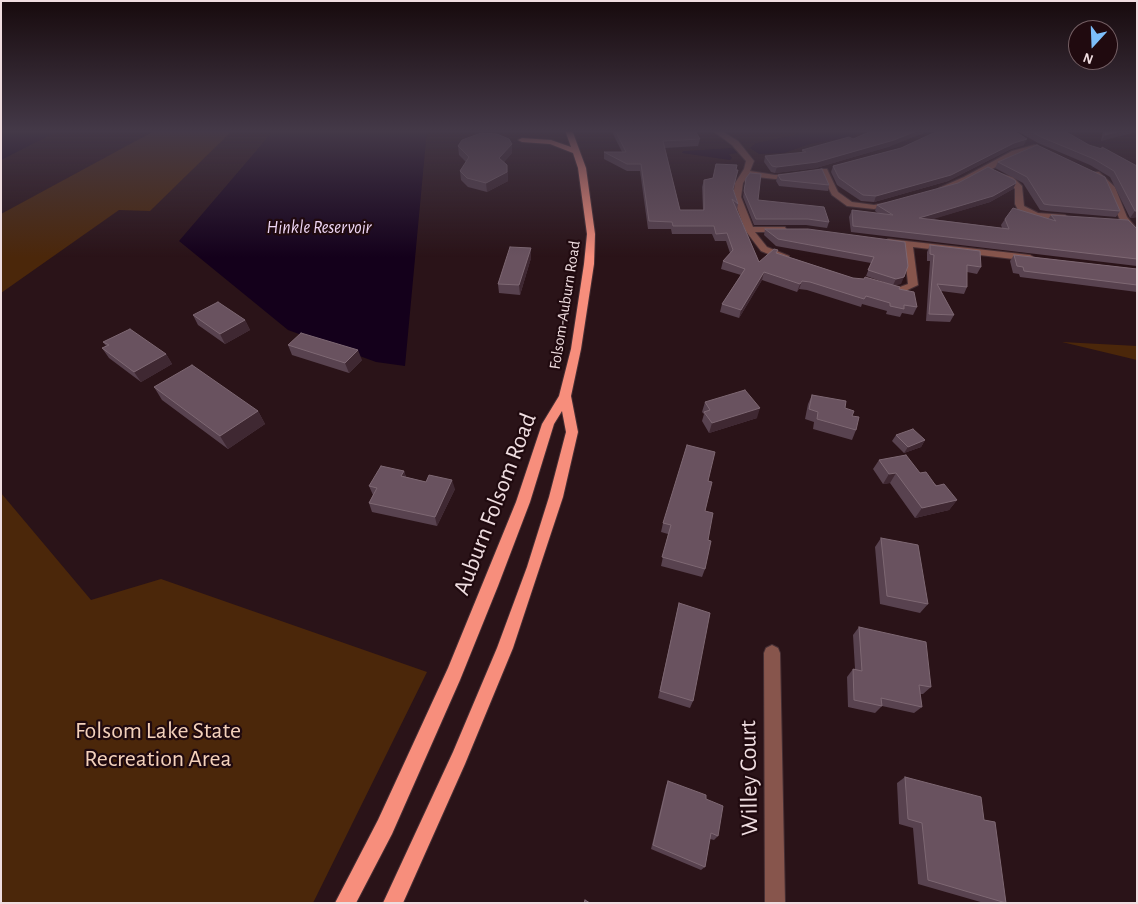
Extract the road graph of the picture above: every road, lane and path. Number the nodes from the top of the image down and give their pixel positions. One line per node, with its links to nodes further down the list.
1 (581, 172): 21 (main road, Folsom-Auburn Road)
2 (821, 172): 9 (street)
3 (979, 172): 8 (street)
4 (992, 172): 10 (street)
5 (1091, 172): 12 (street)
6 (746, 173): 7 (street); 14 (street)
7 (804, 175)
8 (936, 191)
9 (902, 201)
10 (1076, 218)
11 (1115, 221): 12 (street)
12 (1125, 222): 15 (street)
13 (793, 229): 14 (street)
14 (749, 230): 18 (street)
15 (1137, 235)
16 (877, 241): 17 (street)
17 (908, 244): 19 (street); 20 (street)
18 (791, 259)
19 (1036, 259)
20 (873, 284)
21 (565, 396): 23 (main road, Auburn Folsom Road); 24 (main road, Auburn Folsom Road)
22 (772, 653): 25 (street, Willey Court)
23 (345, 903)
24 (393, 903)
25 (775, 903)

